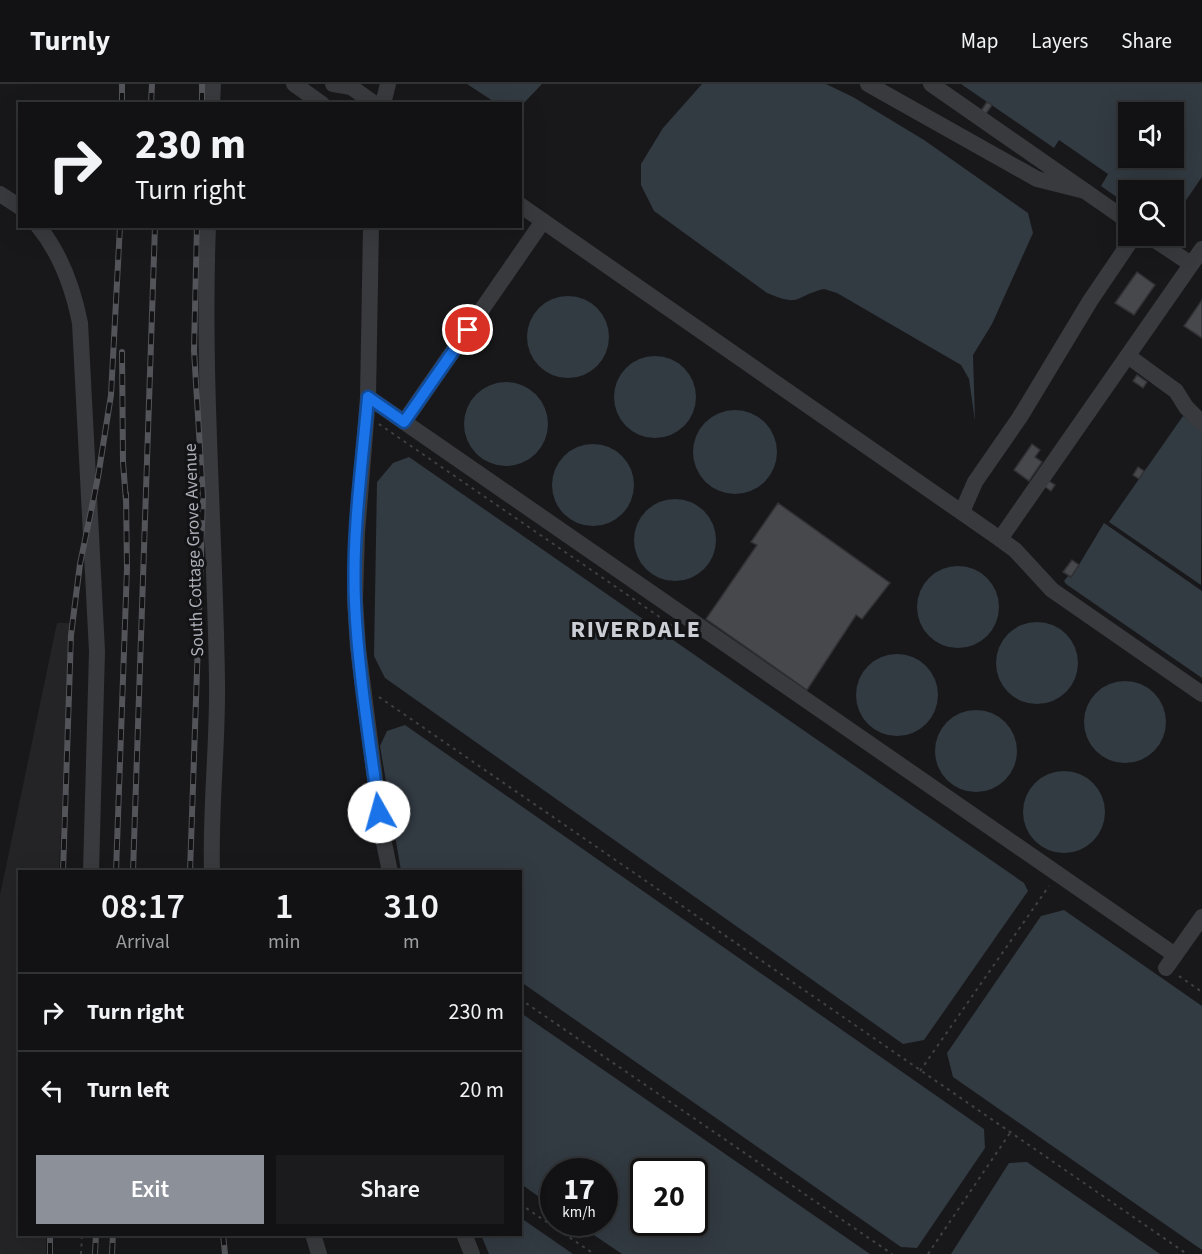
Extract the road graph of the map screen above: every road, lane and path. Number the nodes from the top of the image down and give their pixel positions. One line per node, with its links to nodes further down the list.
1 (213, 84): 9 (street)
2 (294, 84): 10 (street)
3 (307, 84): 11 (street)
4 (333, 84): 8 (street)
5 (388, 84): 13 (street)
6 (868, 84): 14 (street)
7 (931, 84): 14 (street)
8 (350, 86): 12 (street)
9 (212, 102)
10 (319, 102)
11 (330, 102)
12 (372, 102)
13 (384, 102)
14 (1085, 191): 18 (street)
15 (0, 194): 16 (street)
16 (18, 206)
17 (522, 206): 19 (street)
18 (1118, 214)
19 (543, 221): 29 (street); 31 (street)
20 (40, 228): 35 (street)
21 (208, 228): 36 (street, South Cottage Grove Avenue)
22 (371, 228): 28 (street)
23 (1127, 246): 31 (street)
24 (1164, 246): 26 (street)
25 (1202, 249): 26 (street)
26 (1191, 264): 27 (street)
27 (1128, 356): 30 (street); 32 (street)
28 (368, 397): 29 (street); 33 (street)
29 (404, 422): 39 (street)
30 (1202, 423)
31 (962, 512): 32 (street)
32 (1000, 539): 34 (street)
33 (363, 686): 37 (street); 41 (path)
34 (1202, 694)
35 (91, 870)
36 (212, 870)
37 (390, 870)
38 (1049, 886): 41 (path)
39 (1202, 917)
40 (522, 1000): 51 (path)
41 (920, 1071): 42 (path)
42 (1010, 1133): 52 (path); 53 (path)
43 (522, 1205): 50 (path)
44 (82, 1236): 47 (path)
45 (314, 1236): 48 (street)
46 (465, 1236): 49 (street)
47 (81, 1254)
48 (319, 1254)
49 (472, 1254)
50 (594, 1254)
51 (892, 1254)
52 (928, 1254)
53 (1186, 1254)

